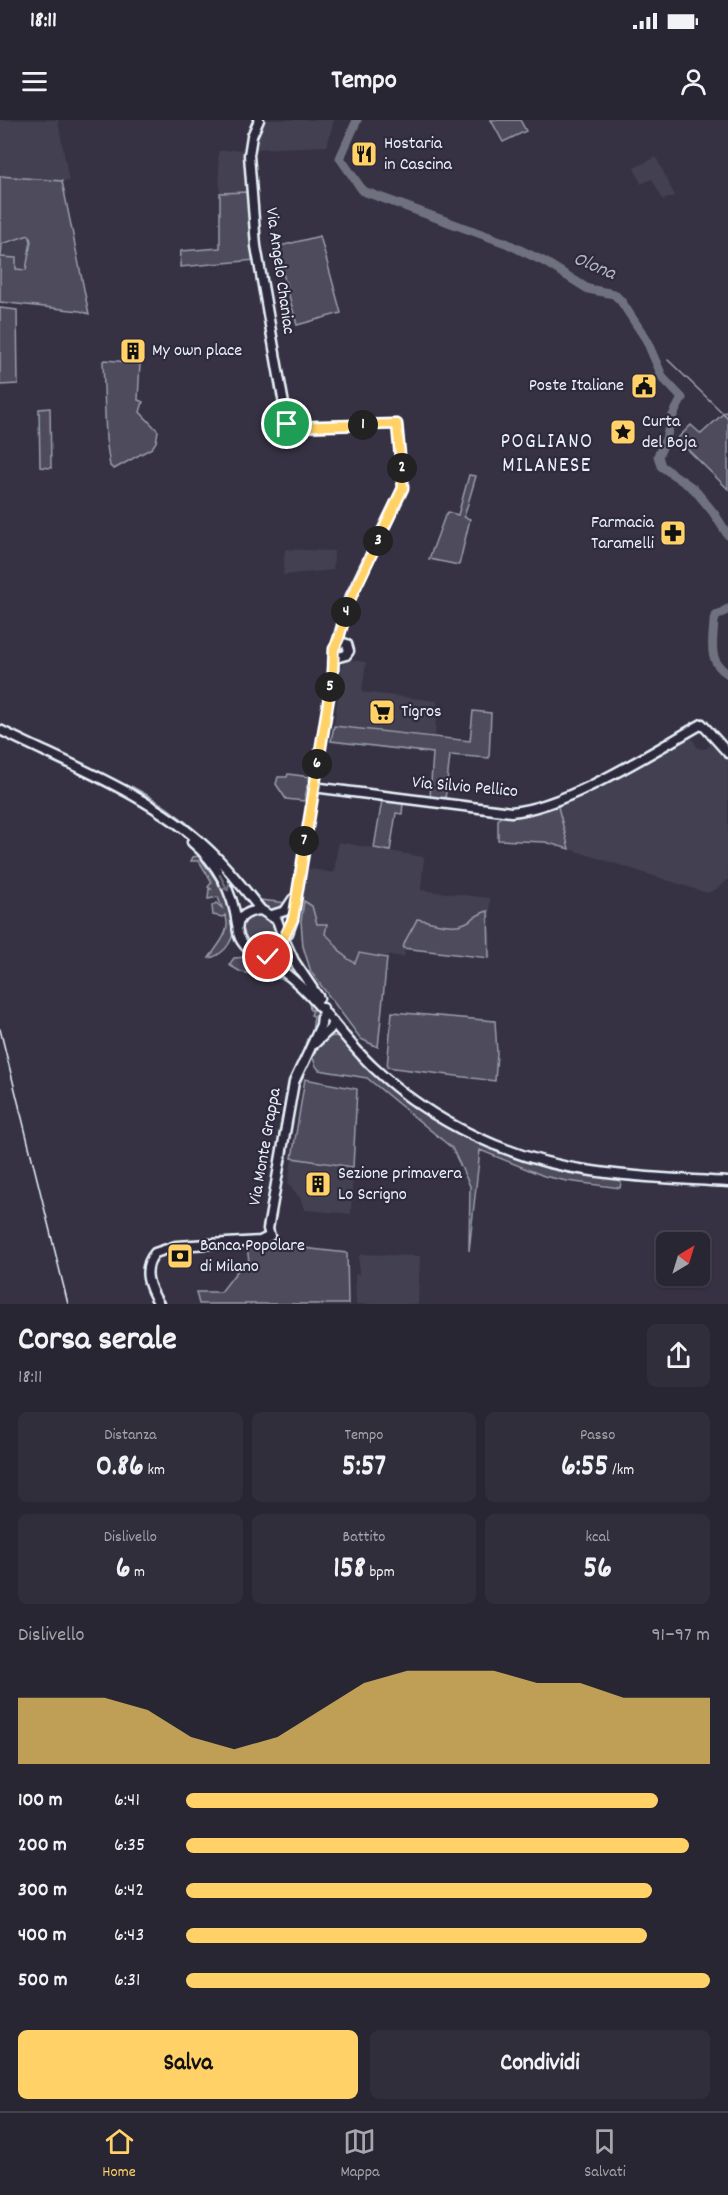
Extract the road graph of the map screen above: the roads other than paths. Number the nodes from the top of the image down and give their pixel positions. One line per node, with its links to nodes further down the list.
1 (259, 120): 2 (street, Via Angelo Chaniac)
2 (343, 644): 3 (street); 3 (street)
3 (338, 655): 6 (street)
4 (0, 730): 7 (street)
5 (728, 753): 6 (street, Via Silvio Pellico)
6 (313, 786): 8 (street)
7 (156, 810): 9 (street); 11 (street, one-way to 11)
8 (295, 896): 10 (street); 12 (street)
9 (261, 910): 10 (street); 11 (street)
10 (272, 915): 12 (street)
11 (237, 926): 13 (street)
12 (283, 937): 13 (street); 14 (street)
13 (259, 957): 14 (street)
14 (323, 1007): 15 (street); 18 (street, Via Monte Grappa)
15 (333, 1022): 16 (street, Via Monte Grappa); 17 (street)
16 (319, 1039): 17 (street); 18 (street, Via Monte Grappa)
17 (347, 1039): 19 (street)
18 (309, 1052): 20 (street, Via Monte Grappa)
19 (728, 1182)
20 (159, 1304)

